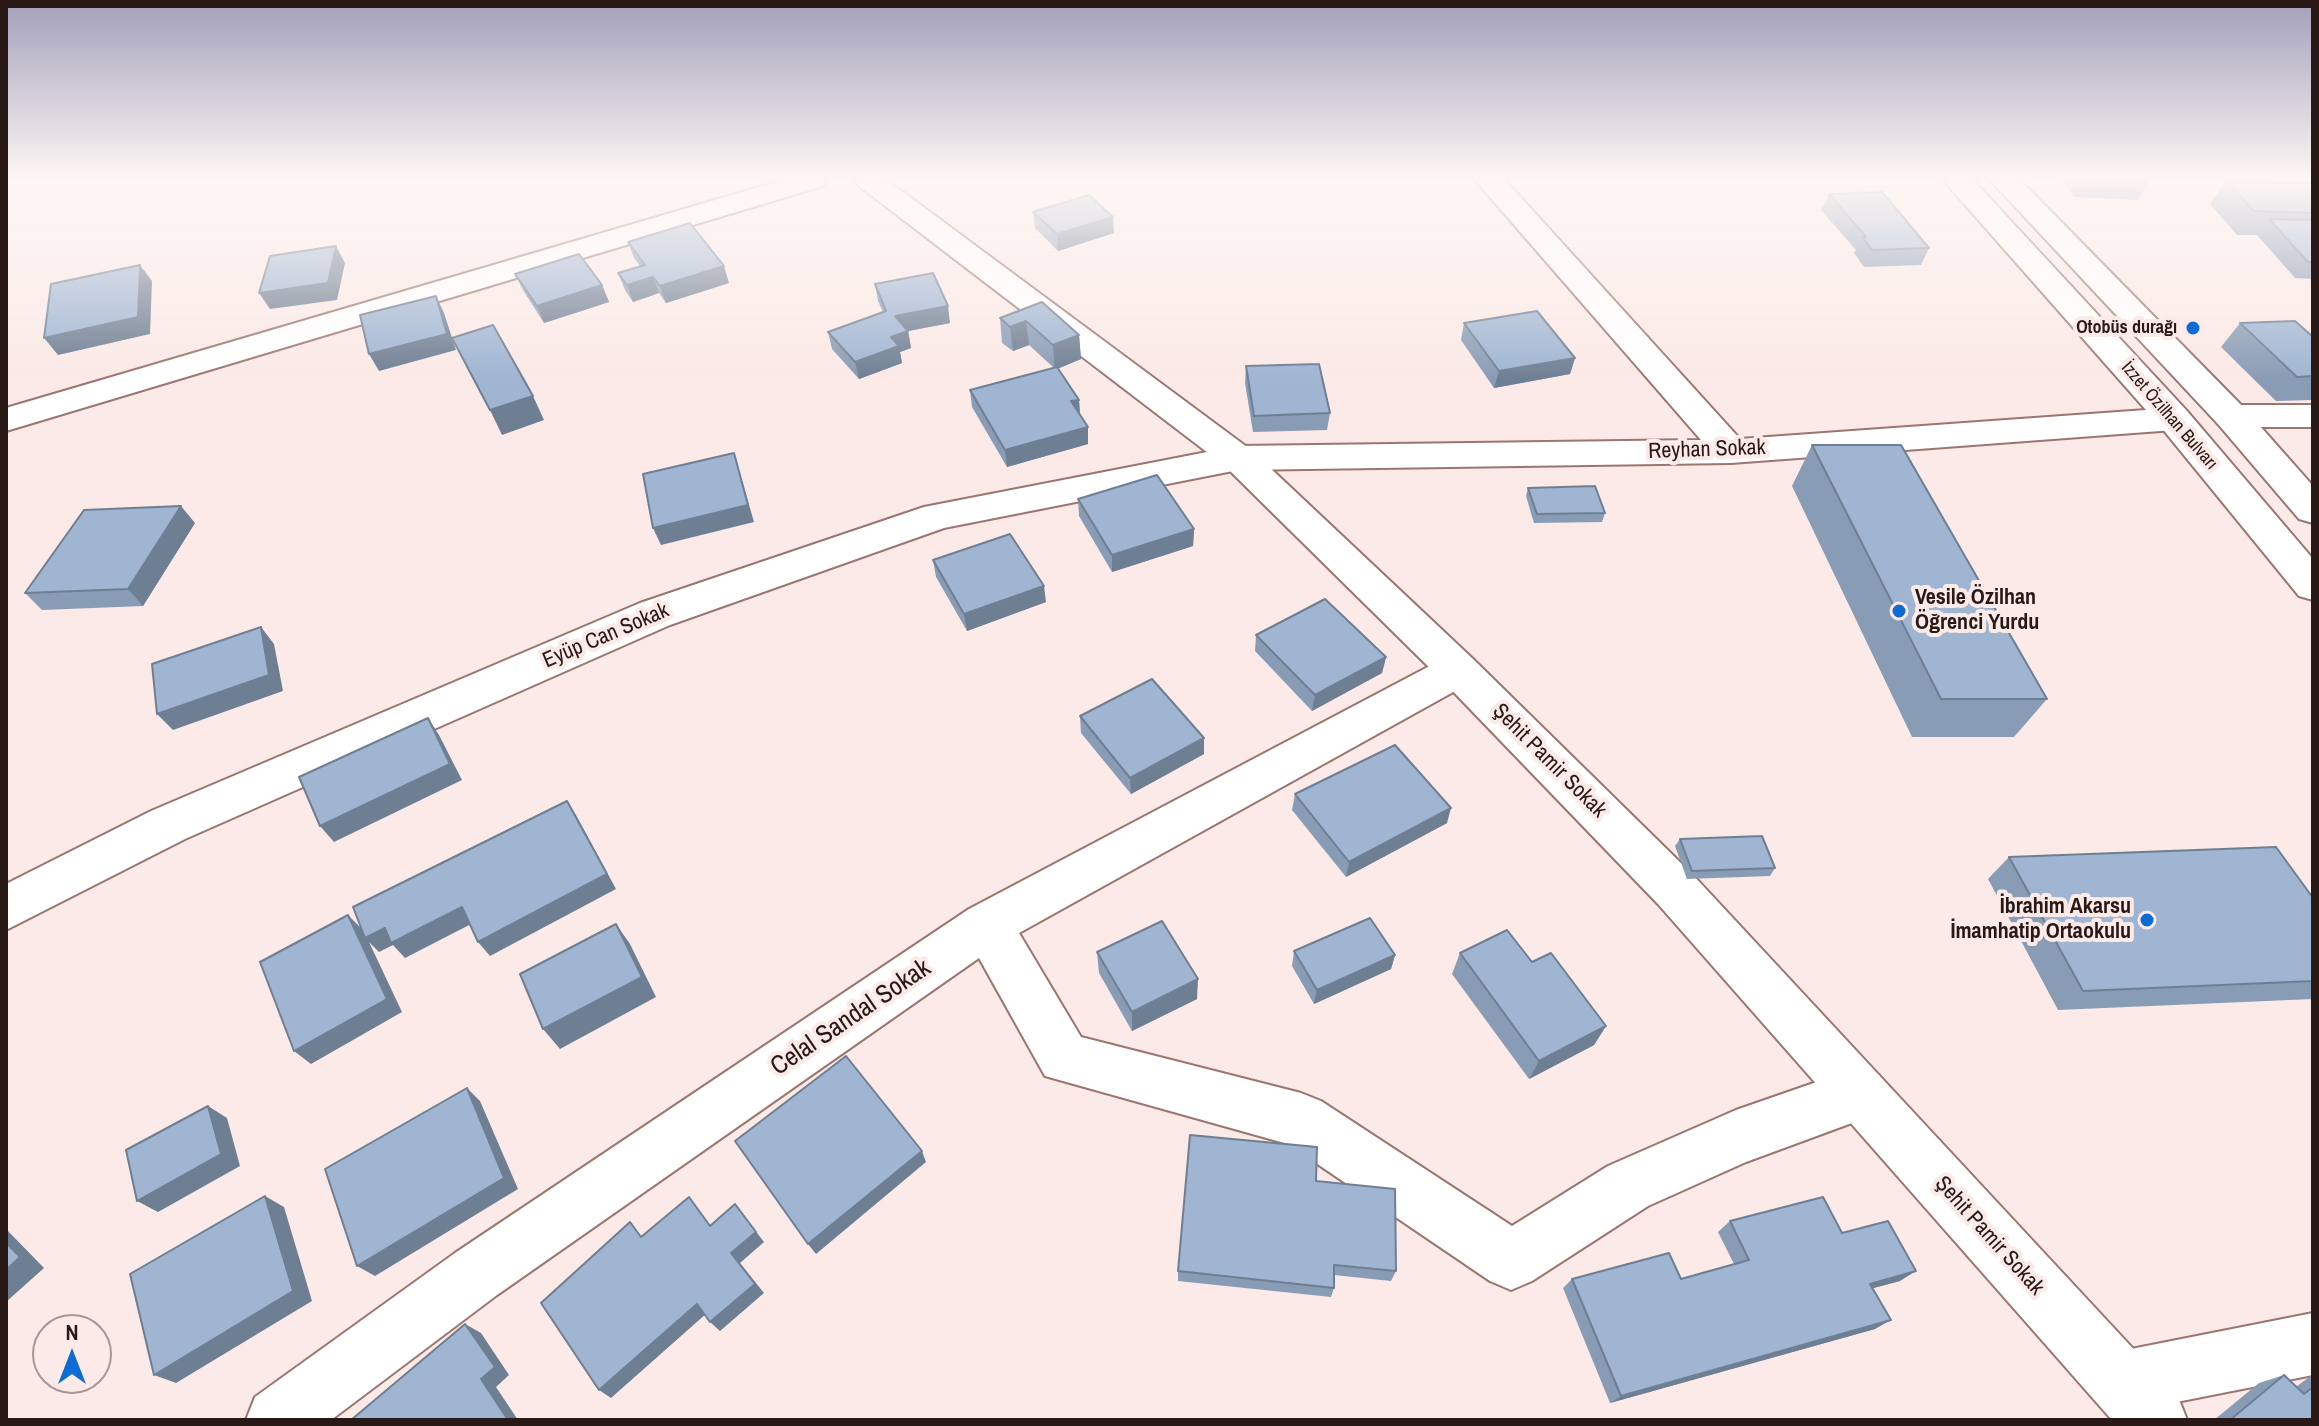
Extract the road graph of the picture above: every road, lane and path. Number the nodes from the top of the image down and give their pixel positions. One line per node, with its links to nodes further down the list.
1 (589, 247): 9 (street)
2 (957, 247): 11 (street, Şehit Pamir Sokak)
3 (1548, 247): 10 (street)
4 (2017, 247): 8 (street, İzzet Özilhan Bulvarı)
5 (2068, 247): 6 (street, İzzet Özilhan Bulvarı)
6 (2231, 416): 7 (street, Reyhan Sokak); 8 (street, Reyhan Sokak); 12 (street, İzzet Özilhan Bulvarı)
7 (2313, 416)
8 (2174, 419): 10 (street, Reyhan Sokak); 13 (street, İzzet Özilhan Bulvarı)
9 (6, 420)
10 (1731, 451): 11 (street, Reyhan Sokak)
11 (1238, 458): 14 (street, Şehit Pamir Sokak); 15 (street, Eyüp Can Sokak)
12 (2313, 510)
13 (2313, 586)
14 (1458, 670): 16 (street, Celal Sandal Sokak); 17 (street, Şehit Pamir Sokak)
15 (6, 908)
16 (987, 925): 17 (street); 20 (street, Celal Sandal Sokak)
17 (1860, 1094): 19 (street, Şehit Pamir Sokak)
18 (2313, 1344): 19 (street)
19 (2138, 1401)
20 (278, 1420)

